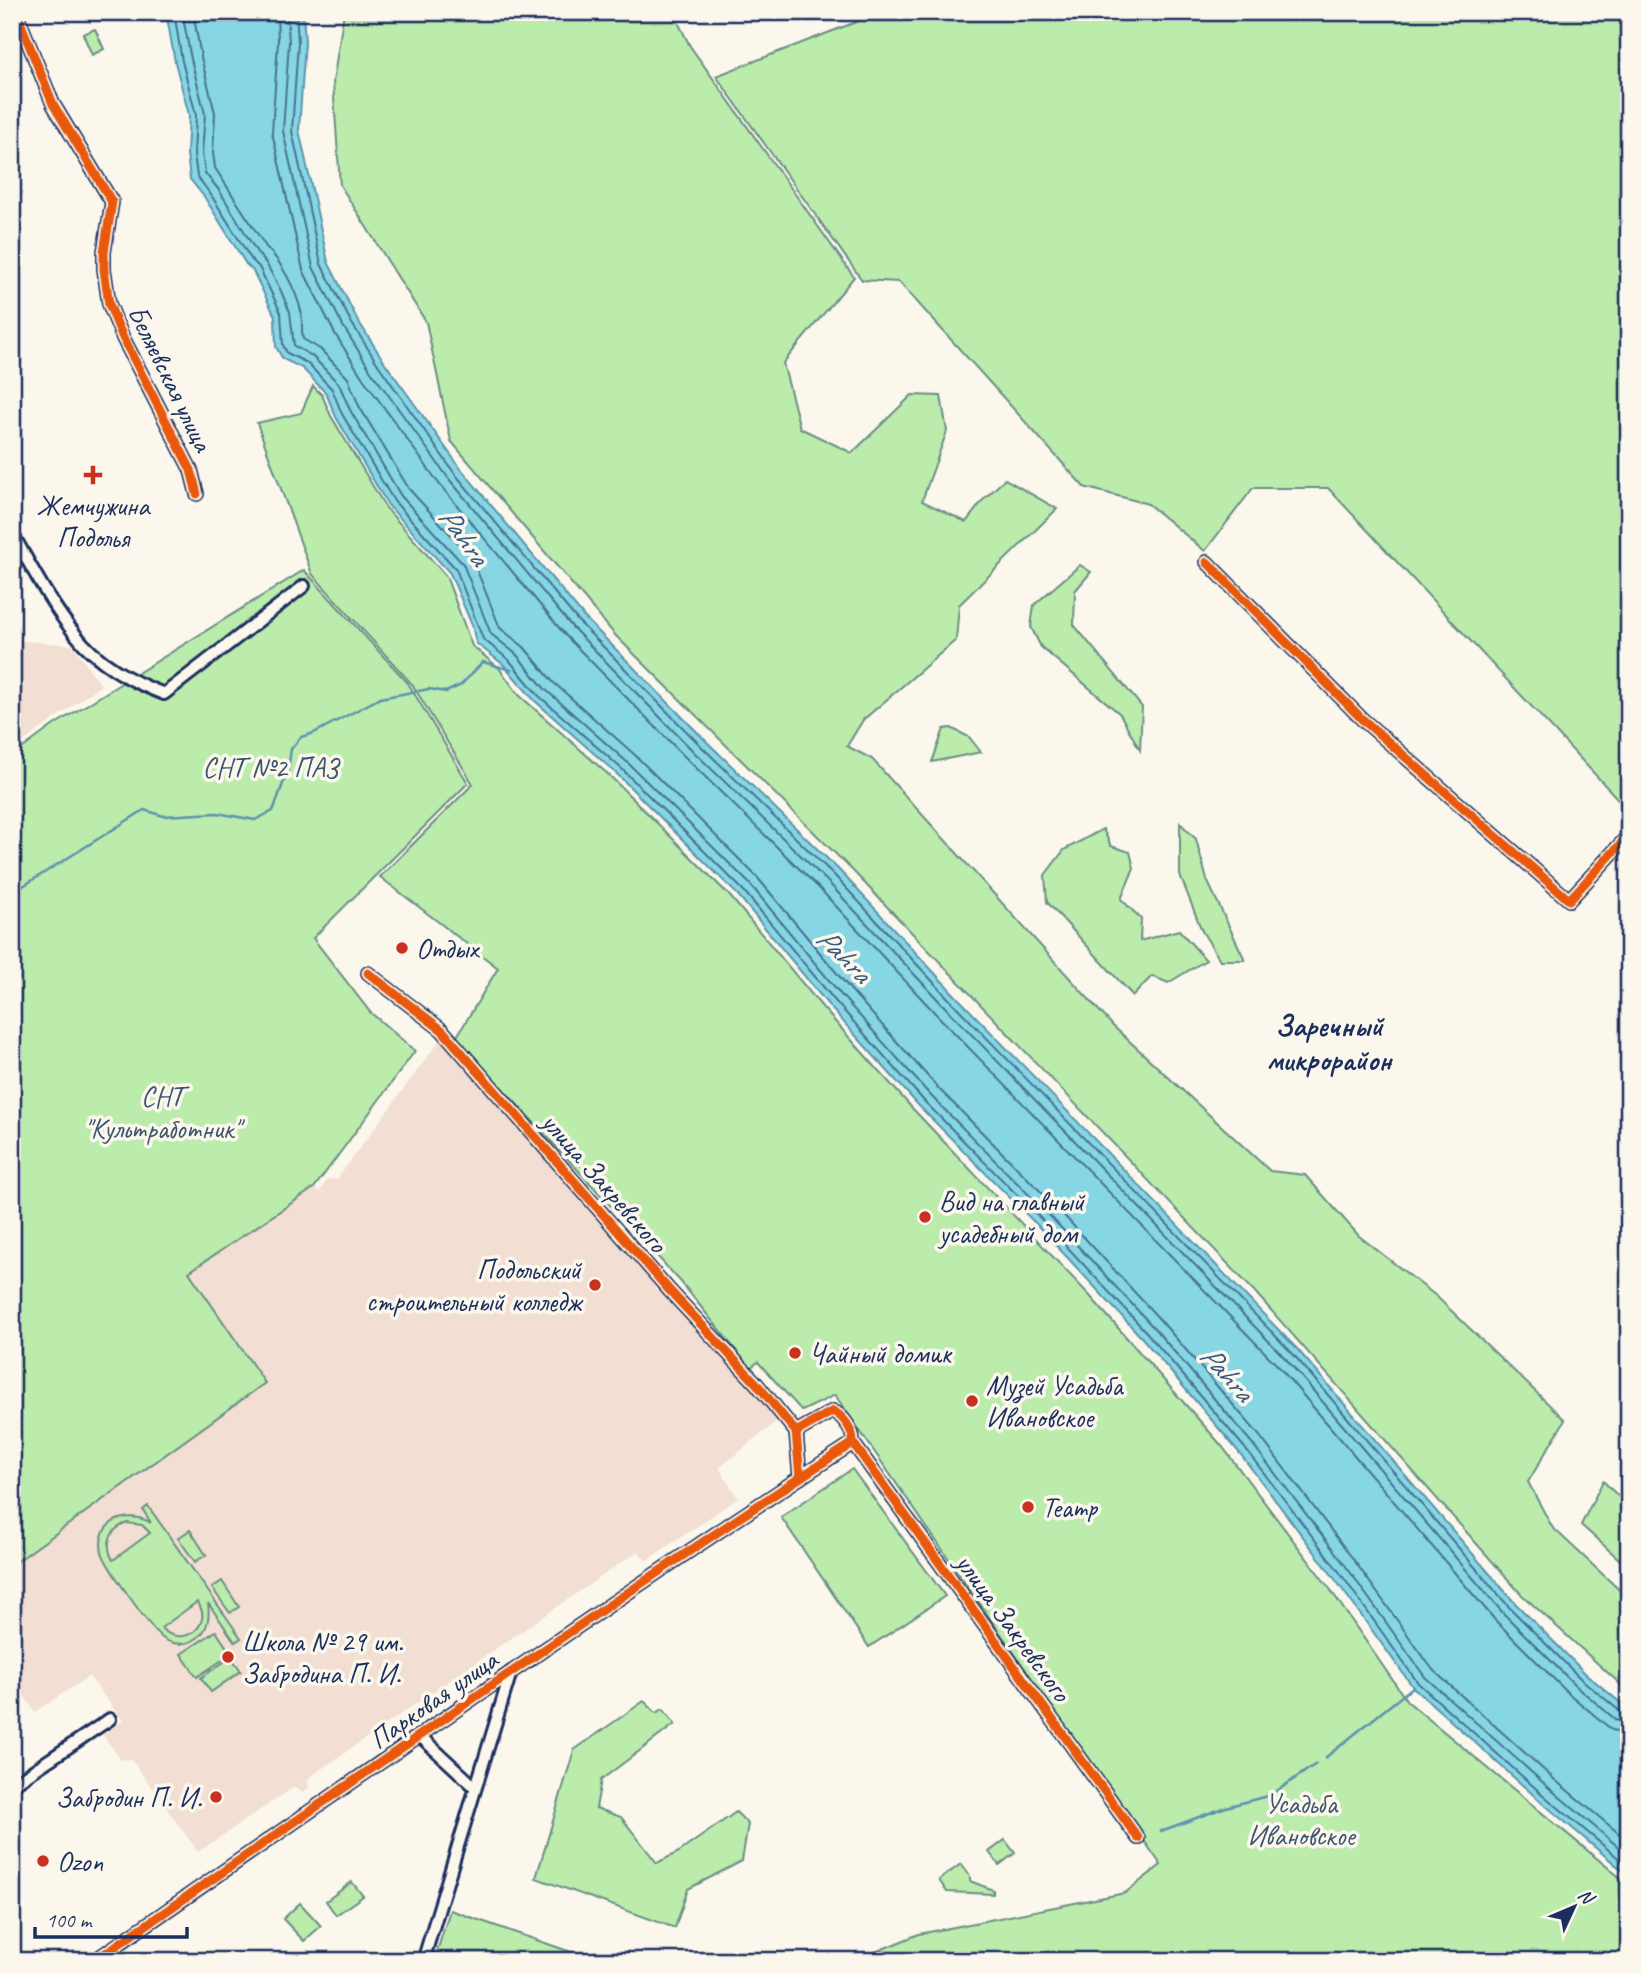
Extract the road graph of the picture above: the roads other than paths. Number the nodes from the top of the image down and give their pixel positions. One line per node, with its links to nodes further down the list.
1 (16, 12): 2 (street, Беляевская улица)
2 (197, 494)
3 (12, 533): 5 (street)
4 (1207, 562): 6 (street)
5 (304, 586)
6 (1629, 835)
7 (368, 973): 8 (street, улица Закревского)
8 (796, 1432): 9 (street); 10 (street)
9 (853, 1443): 10 (street, Парковая улица); 16 (street, улица Закревского)
10 (800, 1478): 11 (street, Парковая улица)
11 (512, 1672): 13 (street, Парковая улица); 15 (street)
12 (110, 1719): 14 (street)
13 (420, 1736): 15 (street); 17 (street, Парковая улица)
14 (12, 1786)
15 (475, 1787): 18 (street)
16 (1138, 1838)
17 (94, 1961)
18 (423, 1961)

